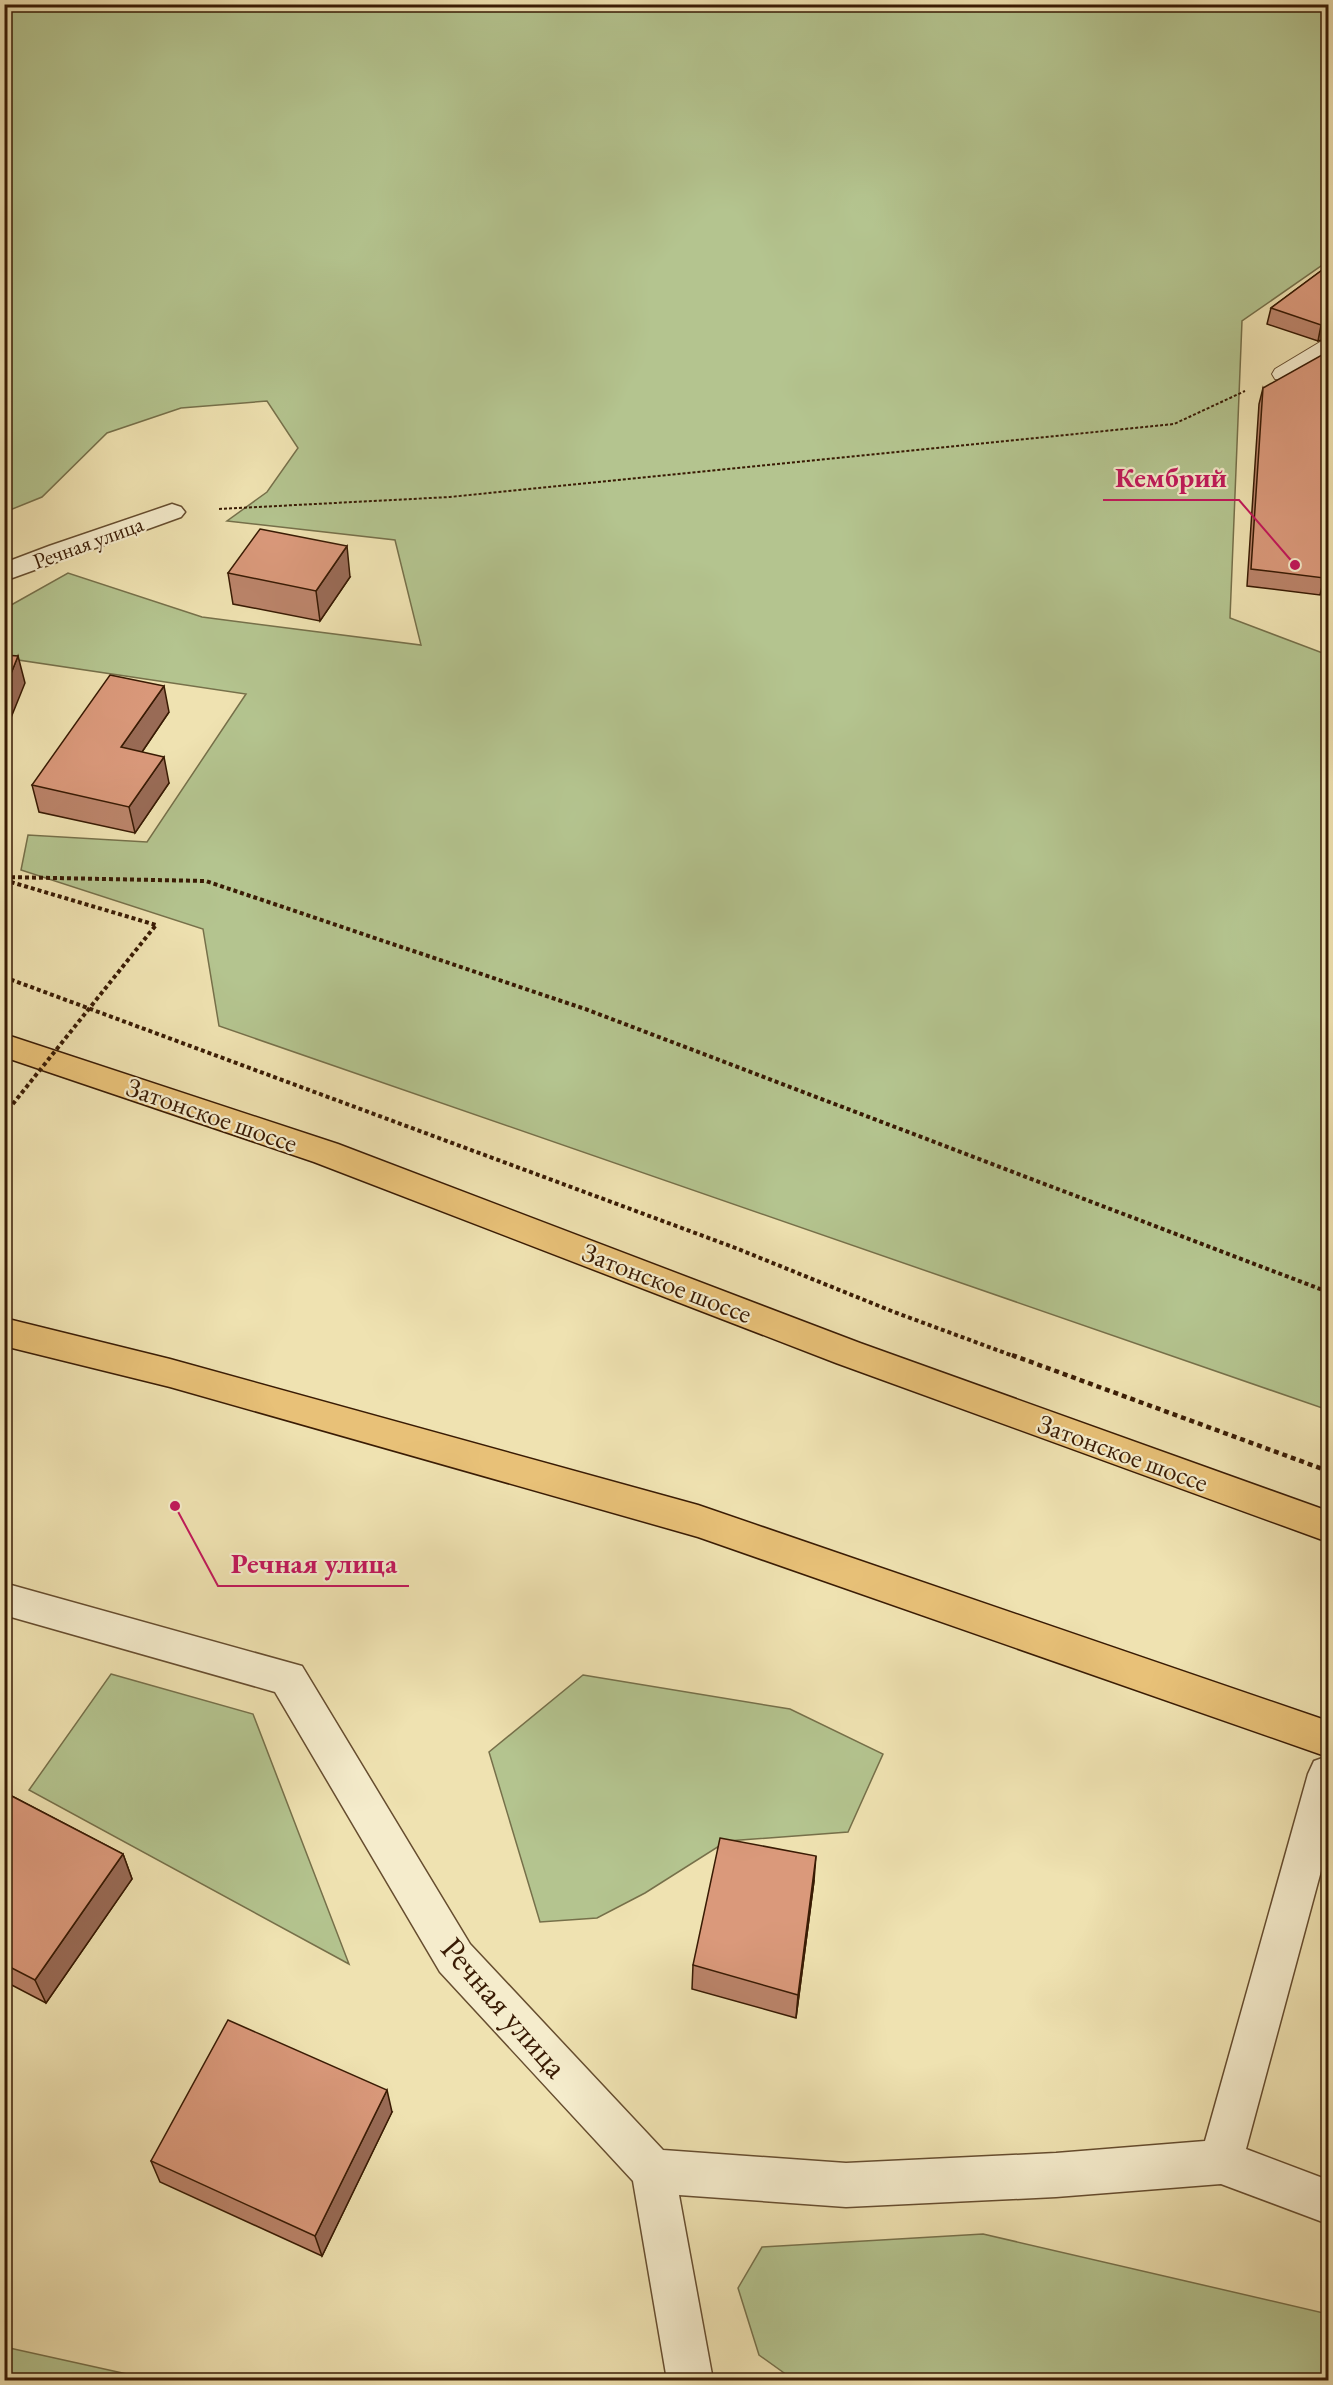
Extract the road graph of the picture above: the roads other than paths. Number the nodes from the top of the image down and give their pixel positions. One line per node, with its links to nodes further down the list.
1 (1329, 347): 2 (lane)
2 (1283, 374)
3 (172, 512): 4 (street, Речная улица)
4 (4, 573)
5 (4, 1045): 7 (main road, Затонское шоссе)
6 (4, 1332): 9 (main road)
7 (1329, 1527)
8 (4, 1599): 12 (street, Речная улица)
9 (1329, 1738)
10 (1329, 1774): 11 (street)
11 (1221, 2162): 12 (street); 13 (street)
12 (653, 2172): 14 (street)
13 (1329, 2202)
14 (690, 2380)

